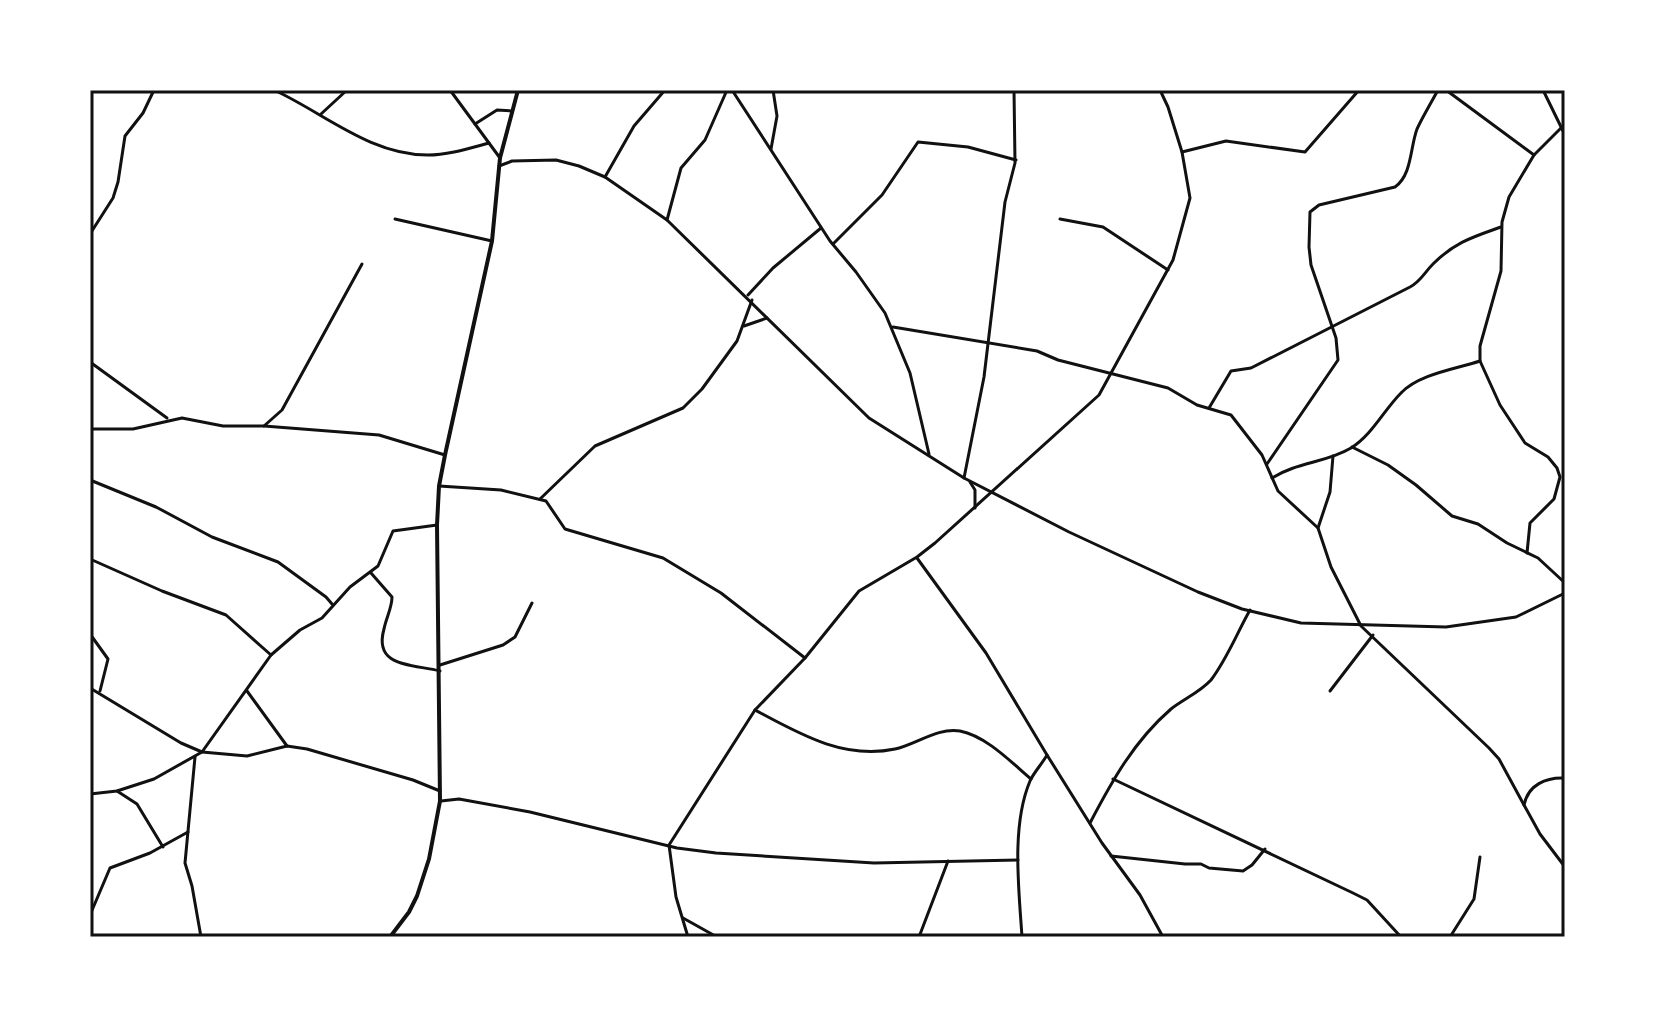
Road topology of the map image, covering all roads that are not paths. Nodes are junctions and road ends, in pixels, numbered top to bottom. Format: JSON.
{"nodes":[{"id":1,"x":154,"y":90,"type":"edge"},
{"id":2,"x":274,"y":90,"type":"edge"},
{"id":3,"x":347,"y":90,"type":"edge"},
{"id":4,"x":450,"y":90,"type":"edge"},
{"id":5,"x":518,"y":90,"type":"edge"},
{"id":6,"x":665,"y":90,"type":"edge"},
{"id":7,"x":730,"y":90,"type":"edge"},
{"id":8,"x":773,"y":90,"type":"edge"},
{"id":9,"x":1014,"y":90,"type":"edge"},
{"id":10,"x":1160,"y":90,"type":"edge"},
{"id":11,"x":1359,"y":90,"type":"edge"},
{"id":12,"x":1438,"y":90,"type":"edge"},
{"id":13,"x":1446,"y":90,"type":"edge"},
{"id":14,"x":1543,"y":90,"type":"edge"},
{"id":15,"x":512,"y":111,"type":"junction"},
{"id":16,"x":321,"y":114,"type":"junction"},
{"id":17,"x":475,"y":124,"type":"junction"},
{"id":18,"x":1561,"y":128,"type":"junction"},
{"id":19,"x":1565,"y":135,"type":"edge"},
{"id":20,"x":489,"y":143,"type":"junction"},
{"id":21,"x":771,"y":149,"type":"junction"},
{"id":22,"x":1182,"y":152,"type":"junction"},
{"id":23,"x":1534,"y":155,"type":"junction"},
{"id":24,"x":500,"y":158,"type":"junction"},
{"id":25,"x":1016,"y":160,"type":"junction"},
{"id":26,"x":499,"y":166,"type":"junction"},
{"id":27,"x":605,"y":177,"type":"junction"},
{"id":28,"x":395,"y":219,"type":"dead end"},
{"id":29,"x":1060,"y":219,"type":"dead end"},
{"id":30,"x":667,"y":220,"type":"junction"},
{"id":31,"x":1501,"y":227,"type":"junction"},
{"id":32,"x":821,"y":228,"type":"junction"},
{"id":33,"x":90,"y":234,"type":"edge"},
{"id":34,"x":492,"y":241,"type":"junction"},
{"id":35,"x":833,"y":244,"type":"junction"},
{"id":36,"x":362,"y":264,"type":"dead end"},
{"id":37,"x":1168,"y":270,"type":"junction"},
{"id":38,"x":747,"y":296,"type":"junction"},
{"id":39,"x":752,"y":300,"type":"junction"},
{"id":40,"x":768,"y":317,"type":"junction"},
{"id":41,"x":744,"y":326,"type":"junction"},
{"id":42,"x":893,"y":327,"type":"junction"},
{"id":43,"x":1333,"y":327,"type":"junction"},
{"id":44,"x":989,"y":344,"type":"junction"},
{"id":45,"x":1480,"y":361,"type":"junction"},
{"id":46,"x":90,"y":362,"type":"edge"},
{"id":47,"x":1112,"y":374,"type":"junction"},
{"id":48,"x":1209,"y":408,"type":"junction"},
{"id":49,"x":168,"y":419,"type":"junction"},
{"id":50,"x":264,"y":426,"type":"junction"},
{"id":51,"x":90,"y":429,"type":"edge"},
{"id":52,"x":1352,"y":447,"type":"junction"},
{"id":53,"x":929,"y":454,"type":"junction"},
{"id":54,"x":445,"y":455,"type":"junction"},
{"id":55,"x":1333,"y":456,"type":"junction"},
{"id":56,"x":1267,"y":464,"type":"junction"},
{"id":57,"x":964,"y":478,"type":"junction"},
{"id":58,"x":1272,"y":478,"type":"junction"},
{"id":59,"x":90,"y":480,"type":"edge"},
{"id":60,"x":970,"y":482,"type":"junction"},
{"id":61,"x":439,"y":486,"type":"junction"},
{"id":62,"x":991,"y":492,"type":"junction"},
{"id":63,"x":540,"y":499,"type":"junction"},
{"id":64,"x":975,"y":508,"type":"junction"},
{"id":65,"x":437,"y":525,"type":"junction"},
{"id":66,"x":1318,"y":528,"type":"junction"},
{"id":67,"x":1527,"y":553,"type":"junction"},
{"id":68,"x":917,"y":557,"type":"junction"},
{"id":69,"x":90,"y":559,"type":"edge"},
{"id":70,"x":371,"y":573,"type":"junction"},
{"id":71,"x":1565,"y":583,"type":"edge"},
{"id":72,"x":1565,"y":593,"type":"edge"},
{"id":73,"x":532,"y":603,"type":"dead end"},
{"id":74,"x":332,"y":604,"type":"junction"},
{"id":75,"x":1250,"y":610,"type":"junction"},
{"id":76,"x":1361,"y":626,"type":"junction"},
{"id":77,"x":90,"y":634,"type":"edge"},
{"id":78,"x":1373,"y":635,"type":"junction"},
{"id":79,"x":271,"y":655,"type":"junction"},
{"id":80,"x":805,"y":658,"type":"junction"},
{"id":81,"x":440,"y":668,"type":"junction"},
{"id":82,"x":90,"y":688,"type":"edge"},
{"id":83,"x":246,"y":690,"type":"junction"},
{"id":84,"x":1330,"y":691,"type":"dead end"},
{"id":85,"x":99,"y":693,"type":"junction"},
{"id":86,"x":755,"y":710,"type":"junction"},
{"id":87,"x":287,"y":746,"type":"junction"},
{"id":88,"x":202,"y":752,"type":"junction"},
{"id":89,"x":1047,"y":755,"type":"junction"},
{"id":90,"x":195,"y":757,"type":"junction"},
{"id":91,"x":1565,"y":778,"type":"edge"},
{"id":92,"x":1031,"y":779,"type":"junction"},
{"id":93,"x":1113,"y":779,"type":"junction"},
{"id":94,"x":117,"y":791,"type":"junction"},
{"id":95,"x":440,"y":791,"type":"junction"},
{"id":96,"x":90,"y":794,"type":"edge"},
{"id":97,"x":440,"y":801,"type":"junction"},
{"id":98,"x":1524,"y":805,"type":"junction"},
{"id":99,"x":1090,"y":823,"type":"junction"},
{"id":100,"x":188,"y":832,"type":"junction"},
{"id":101,"x":669,"y":845,"type":"junction"},
{"id":102,"x":163,"y":847,"type":"junction"},
{"id":103,"x":1265,"y":849,"type":"junction"},
{"id":104,"x":1111,"y":856,"type":"junction"},
{"id":105,"x":1480,"y":857,"type":"dead end"},
{"id":106,"x":1018,"y":860,"type":"junction"},
{"id":107,"x":948,"y":861,"type":"junction"},
{"id":108,"x":1565,"y":867,"type":"edge"},
{"id":109,"x":90,"y":915,"type":"edge"},
{"id":110,"x":683,"y":918,"type":"junction"},
{"id":111,"x":201,"y":937,"type":"edge"},
{"id":112,"x":390,"y":937,"type":"edge"},
{"id":113,"x":688,"y":937,"type":"edge"},
{"id":114,"x":717,"y":937,"type":"edge"},
{"id":115,"x":919,"y":937,"type":"edge"},
{"id":116,"x":1022,"y":937,"type":"edge"},
{"id":117,"x":1163,"y":937,"type":"edge"},
{"id":118,"x":1401,"y":937,"type":"edge"},
{"id":119,"x":1450,"y":937,"type":"edge"}],
"edges":[{"from":1,"to":33,"type":"street"},
{"from":2,"to":16,"type":"street"},
{"from":3,"to":16,"type":"street"},
{"from":4,"to":17,"type":"street"},
{"from":5,"to":15,"type":"street"},
{"from":6,"to":27,"type":"street"},
{"from":7,"to":21,"type":"street"},
{"from":7,"to":30,"type":"street"},
{"from":8,"to":21,"type":"street"},
{"from":9,"to":25,"type":"street"},
{"from":10,"to":22,"type":"street"},
{"from":11,"to":22,"type":"street"},
{"from":12,"to":43,"type":"street"},
{"from":13,"to":23,"type":"street"},
{"from":14,"to":18,"type":"street"},
{"from":15,"to":17,"type":"street"},
{"from":15,"to":24,"type":"street"},
{"from":16,"to":20,"type":"street"},
{"from":17,"to":20,"type":"street"},
{"from":18,"to":19,"type":"street"},
{"from":18,"to":23,"type":"street"},
{"from":20,"to":24,"type":"street"},
{"from":21,"to":32,"type":"street"},
{"from":22,"to":37,"type":"street"},
{"from":23,"to":31,"type":"street"},
{"from":24,"to":26,"type":"street"},
{"from":25,"to":35,"type":"street"},
{"from":25,"to":44,"type":"street"},
{"from":26,"to":27,"type":"street"},
{"from":26,"to":34,"type":"street"},
{"from":27,"to":30,"type":"street"},
{"from":28,"to":34,"type":"street"},
{"from":29,"to":37,"type":"street"},
{"from":30,"to":38,"type":"street"},
{"from":31,"to":43,"type":"street"},
{"from":31,"to":45,"type":"street"},
{"from":32,"to":35,"type":"street"},
{"from":32,"to":38,"type":"street"},
{"from":34,"to":54,"type":"street"},
{"from":35,"to":42,"type":"street"},
{"from":36,"to":50,"type":"street"},
{"from":37,"to":47,"type":"street"},
{"from":38,"to":39,"type":"street"},
{"from":39,"to":40,"type":"street"},
{"from":39,"to":41,"type":"street"},
{"from":40,"to":41,"type":"street"},
{"from":40,"to":53,"type":"street"},
{"from":41,"to":63,"type":"street"},
{"from":42,"to":44,"type":"street"},
{"from":42,"to":53,"type":"street"},
{"from":43,"to":48,"type":"street"},
{"from":43,"to":56,"type":"street"},
{"from":44,"to":47,"type":"street"},
{"from":44,"to":57,"type":"street"},
{"from":45,"to":52,"type":"street"},
{"from":45,"to":67,"type":"street"},
{"from":46,"to":49,"type":"street"},
{"from":47,"to":48,"type":"street"},
{"from":47,"to":62,"type":"street"},
{"from":48,"to":56,"type":"street"},
{"from":49,"to":50,"type":"street"},
{"from":49,"to":51,"type":"street"},
{"from":50,"to":54,"type":"street"},
{"from":52,"to":55,"type":"street"},
{"from":52,"to":67,"type":"street"},
{"from":53,"to":57,"type":"street"},
{"from":54,"to":61,"type":"street"},
{"from":55,"to":58,"type":"street"},
{"from":55,"to":66,"type":"street"},
{"from":56,"to":58,"type":"street"},
{"from":57,"to":60,"type":"street"},
{"from":58,"to":66,"type":"street"},
{"from":59,"to":74,"type":"street"},
{"from":60,"to":62,"type":"street"},
{"from":60,"to":64,"type":"street"},
{"from":61,"to":63,"type":"street"},
{"from":61,"to":65,"type":"street"},
{"from":62,"to":64,"type":"street"},
{"from":62,"to":75,"type":"street"},
{"from":63,"to":80,"type":"street"},
{"from":64,"to":68,"type":"street"},
{"from":65,"to":70,"type":"street"},
{"from":65,"to":81,"type":"street"},
{"from":66,"to":76,"type":"street"},
{"from":67,"to":71,"type":"street"},
{"from":68,"to":80,"type":"street"},
{"from":68,"to":89,"type":"street"},
{"from":69,"to":79,"type":"street"},
{"from":70,"to":74,"type":"street"},
{"from":70,"to":81,"type":"street"},
{"from":72,"to":76,"type":"street"},
{"from":73,"to":81,"type":"street"},
{"from":74,"to":79,"type":"street"},
{"from":75,"to":76,"type":"street"},
{"from":75,"to":93,"type":"street"},
{"from":76,"to":78,"type":"street"},
{"from":77,"to":85,"type":"street"},
{"from":78,"to":84,"type":"street"},
{"from":78,"to":98,"type":"street"},
{"from":79,"to":83,"type":"street"},
{"from":80,"to":86,"type":"street"},
{"from":81,"to":95,"type":"street"},
{"from":82,"to":85,"type":"street"},
{"from":83,"to":87,"type":"street"},
{"from":83,"to":88,"type":"street"},
{"from":85,"to":88,"type":"street"},
{"from":86,"to":92,"type":"street"},
{"from":86,"to":101,"type":"street"},
{"from":87,"to":88,"type":"street"},
{"from":87,"to":95,"type":"street"},
{"from":88,"to":90,"type":"street"},
{"from":89,"to":92,"type":"street"},
{"from":89,"to":99,"type":"street"},
{"from":90,"to":94,"type":"street"},
{"from":90,"to":100,"type":"street"},
{"from":91,"to":98,"type":"street"},
{"from":92,"to":106,"type":"street"},
{"from":93,"to":99,"type":"street"},
{"from":93,"to":103,"type":"street"},
{"from":94,"to":96,"type":"street"},
{"from":94,"to":102,"type":"street"},
{"from":95,"to":97,"type":"street"},
{"from":97,"to":101,"type":"street"},
{"from":97,"to":112,"type":"street"},
{"from":98,"to":108,"type":"street"},
{"from":99,"to":104,"type":"street"},
{"from":100,"to":102,"type":"street"},
{"from":100,"to":111,"type":"street"},
{"from":101,"to":107,"type":"street"},
{"from":101,"to":110,"type":"street"},
{"from":102,"to":109,"type":"street"},
{"from":103,"to":104,"type":"street"},
{"from":103,"to":118,"type":"street"},
{"from":104,"to":117,"type":"street"},
{"from":105,"to":119,"type":"street"},
{"from":106,"to":107,"type":"street"},
{"from":106,"to":116,"type":"street"},
{"from":107,"to":115,"type":"street"},
{"from":110,"to":113,"type":"street"},
{"from":110,"to":114,"type":"street"}]}
